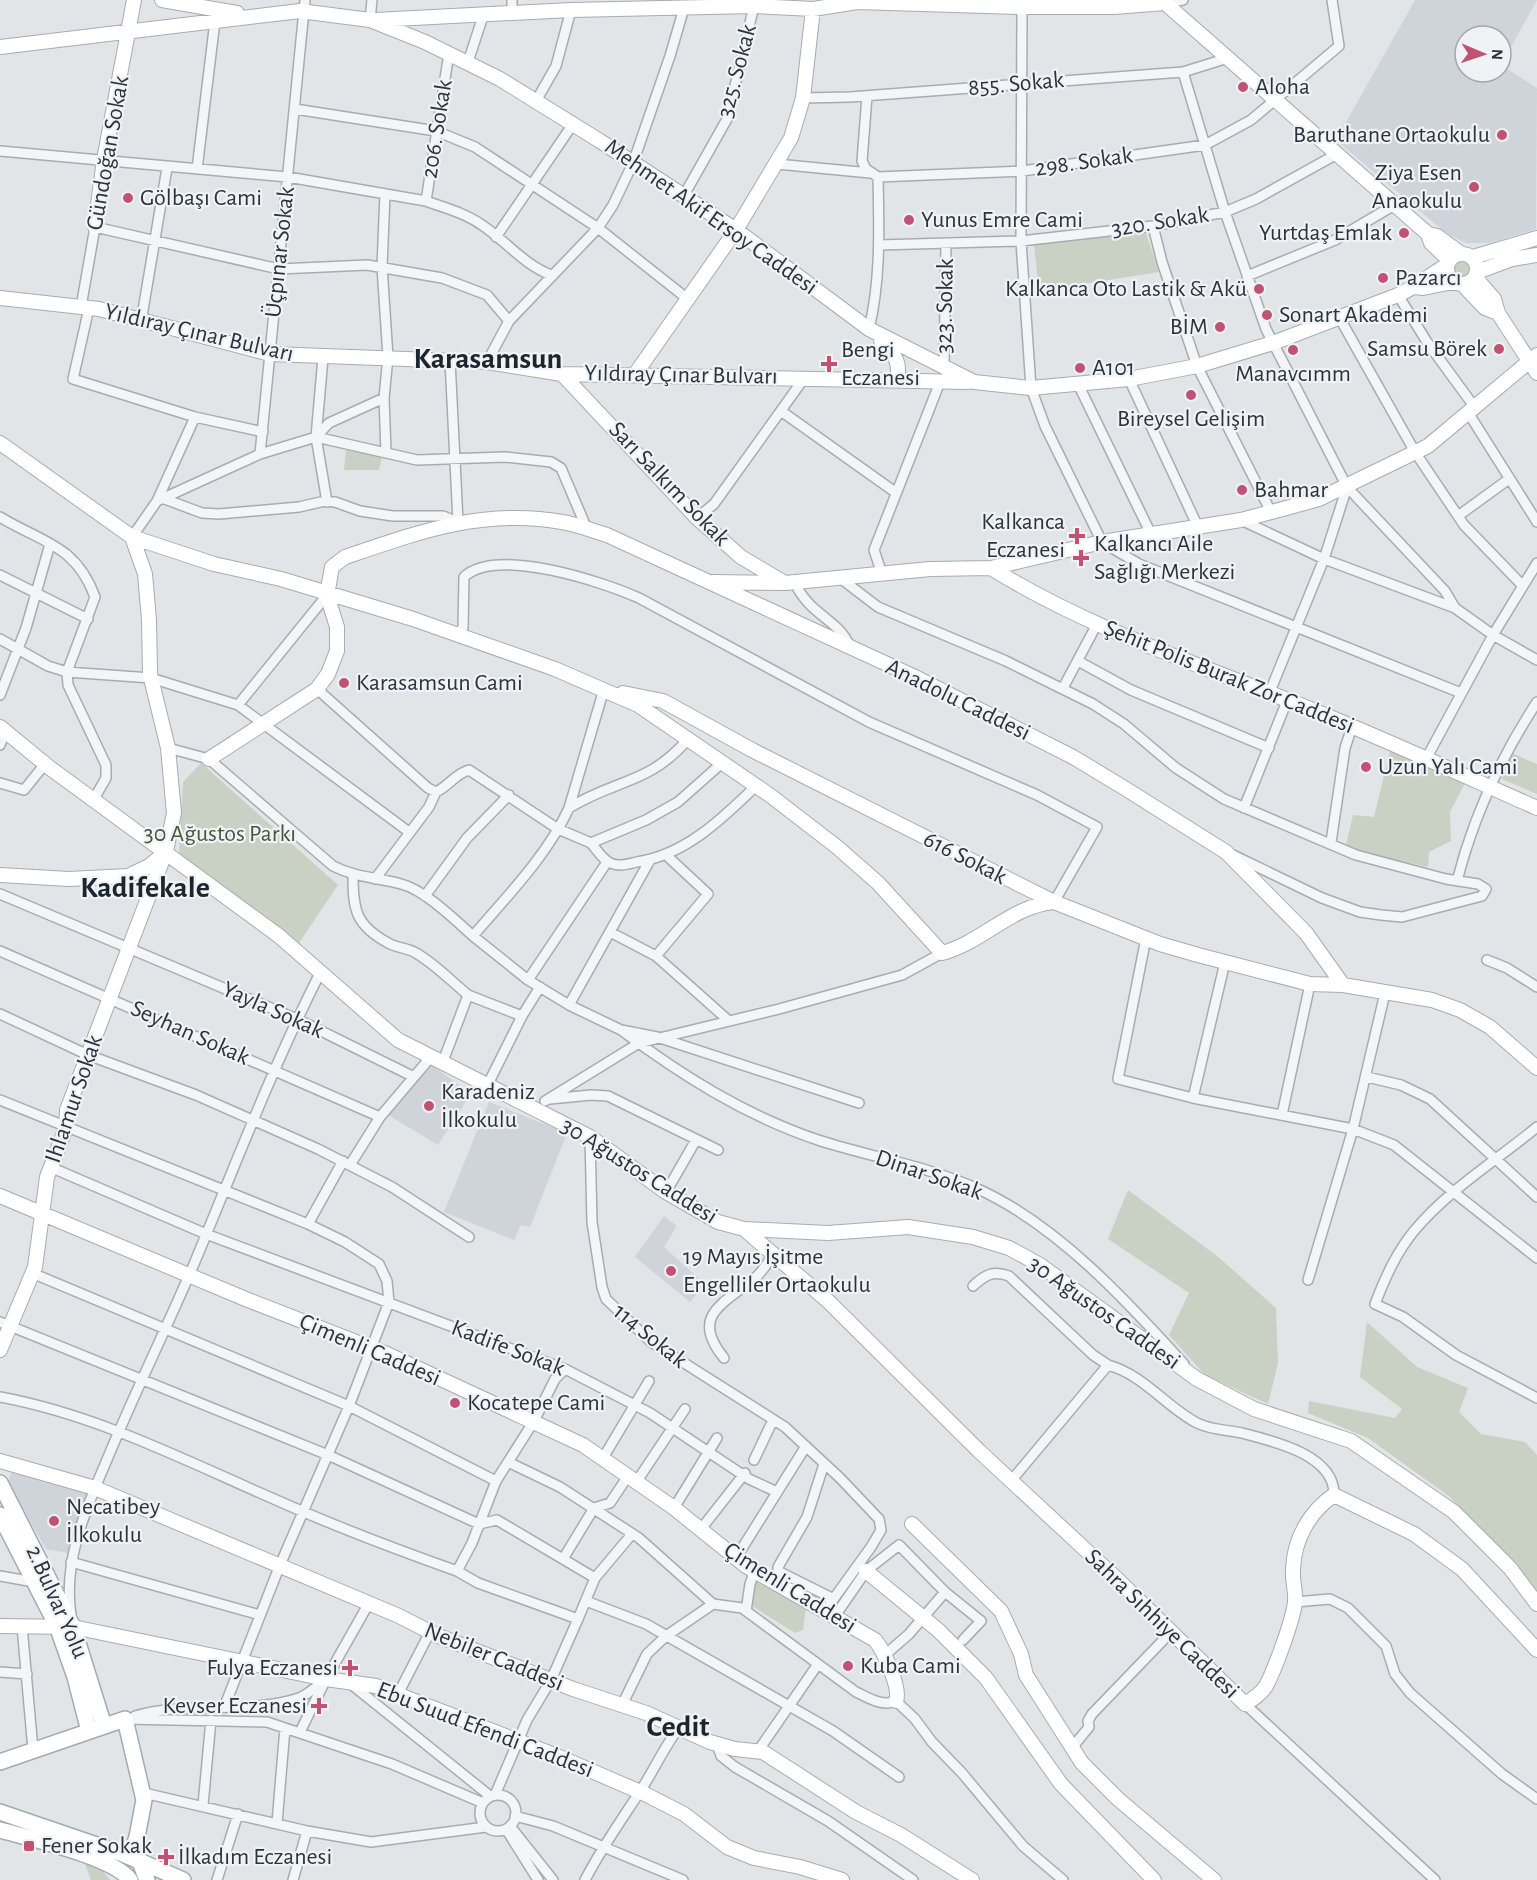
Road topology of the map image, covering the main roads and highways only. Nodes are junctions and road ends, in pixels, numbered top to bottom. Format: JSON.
{"nodes":[{"id":1,"x":0,"y":1483,"type":"edge"},
{"id":2,"x":0,"y":1515,"type":"edge"},
{"id":3,"x":6,"y":1539,"type":"edge"},
{"id":4,"x":104,"y":1726,"type":"junction"},
{"id":5,"x":89,"y":1731,"type":"junction"},
{"id":6,"x":0,"y":1762,"type":"edge"},
{"id":7,"x":0,"y":1812,"type":"edge"},
{"id":8,"x":0,"y":1830,"type":"edge"},
{"id":9,"x":140,"y":1870,"type":"edge"},
{"id":10,"x":130,"y":1880,"type":"edge"},
{"id":11,"x":183,"y":1880,"type":"edge"}],
"edges":[{"from":1,"to":4,"type":"main road","name":"2.Bulvar Yolu"},
{"from":2,"to":3,"type":"main road","name":"2.Bulvar Yolu"},
{"from":3,"to":5,"type":"main road","name":"2.Bulvar Yolu"},
{"from":4,"to":5,"type":"main road"},
{"from":4,"to":9,"type":"main road"},
{"from":5,"to":6,"type":"main road"},
{"from":7,"to":9,"type":"main road"},
{"from":8,"to":10,"type":"main road"},
{"from":9,"to":11,"type":"main road"}]}
